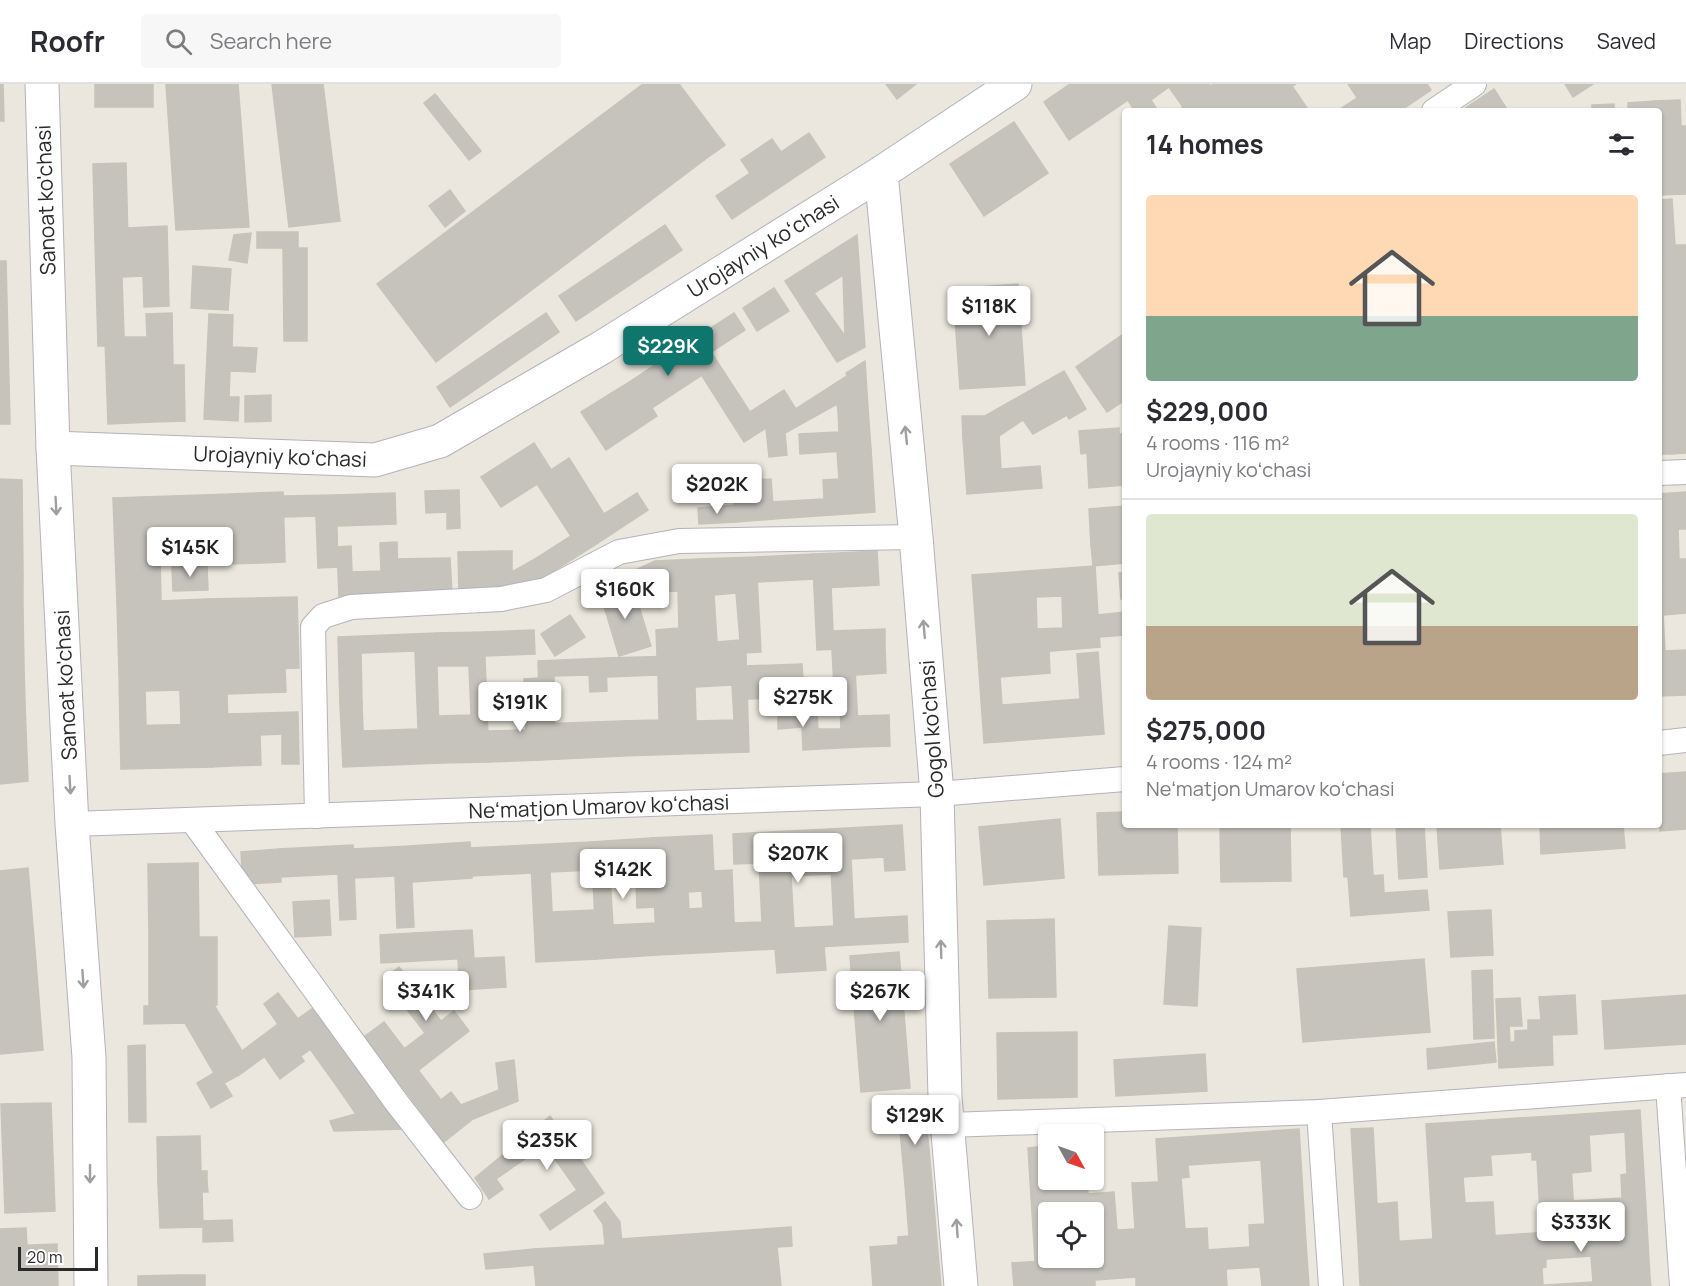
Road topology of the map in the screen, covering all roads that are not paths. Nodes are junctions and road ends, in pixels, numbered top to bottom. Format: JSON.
{"nodes":[{"id":1,"x":42,"y":84,"type":"edge"},
{"id":2,"x":1015,"y":84,"type":"edge"},
{"id":3,"x":1474,"y":84,"type":"edge"},
{"id":4,"x":1438,"y":108,"type":"edge"},
{"id":5,"x":881,"y":173,"type":"junction"},
{"id":6,"x":53,"y":448,"type":"junction"},
{"id":7,"x":1686,"y":472,"type":"edge"},
{"id":8,"x":1662,"y":473,"type":"edge"},
{"id":9,"x":916,"y":537,"type":"junction"},
{"id":10,"x":1686,"y":740,"type":"edge"},
{"id":11,"x":1662,"y":743,"type":"edge"},
{"id":12,"x":1122,"y":779,"type":"edge"},
{"id":13,"x":937,"y":794,"type":"junction"},
{"id":14,"x":317,"y":816,"type":"junction"},
{"id":15,"x":192,"y":820,"type":"junction"},
{"id":16,"x":72,"y":824,"type":"junction"},
{"id":17,"x":1677,"y":1085,"type":"edge"},
{"id":18,"x":1319,"y":1112,"type":"junction"},
{"id":19,"x":949,"y":1125,"type":"junction"},
{"id":20,"x":470,"y":1197,"type":"dead end"},
{"id":21,"x":91,"y":1286,"type":"edge"},
{"id":22,"x":962,"y":1286,"type":"edge"},
{"id":23,"x":1331,"y":1286,"type":"edge"},
{"id":24,"x":1682,"y":1286,"type":"edge"}],
"edges":[{"from":1,"to":6,"type":"main road","name":"Sanoat ko'chasi"},
{"from":2,"to":5,"type":"main road","name":"Urоjayniy koʻchasi"},
{"from":3,"to":4,"type":"street"},
{"from":5,"to":6,"type":"main road","name":"Urоjayniy koʻchasi"},
{"from":9,"to":5,"type":"main road","name":"Gogol ko'chasi","one_way":true},
{"from":6,"to":16,"type":"main road","name":"Sanoat ko'chasi","one_way":true},
{"from":7,"to":8,"type":"street"},
{"from":13,"to":9,"type":"main road","name":"Gogol ko'chasi","one_way":true},
{"from":9,"to":14,"type":"street"},
{"from":10,"to":11,"type":"street"},
{"from":12,"to":13,"type":"street","name":"Neʻmatjon Umarov koʻchasi"},
{"from":13,"to":14,"type":"street","name":"Neʻmatjon Umarov koʻchasi"},
{"from":19,"to":13,"type":"main road","name":"Gogol ko'chasi","one_way":true},
{"from":14,"to":15,"type":"street","name":"Neʻmatjon Umarov koʻchasi"},
{"from":15,"to":16,"type":"street","name":"Neʻmatjon Umarov koʻchasi"},
{"from":15,"to":20,"type":"street"},
{"from":16,"to":21,"type":"main road","name":"Sanoat ko'chasi","one_way":true},
{"from":17,"to":18,"type":"street"},
{"from":17,"to":24,"type":"street"},
{"from":18,"to":19,"type":"street"},
{"from":18,"to":23,"type":"street"},
{"from":22,"to":19,"type":"main road","name":"Gogol ko'chasi","one_way":true}]}
